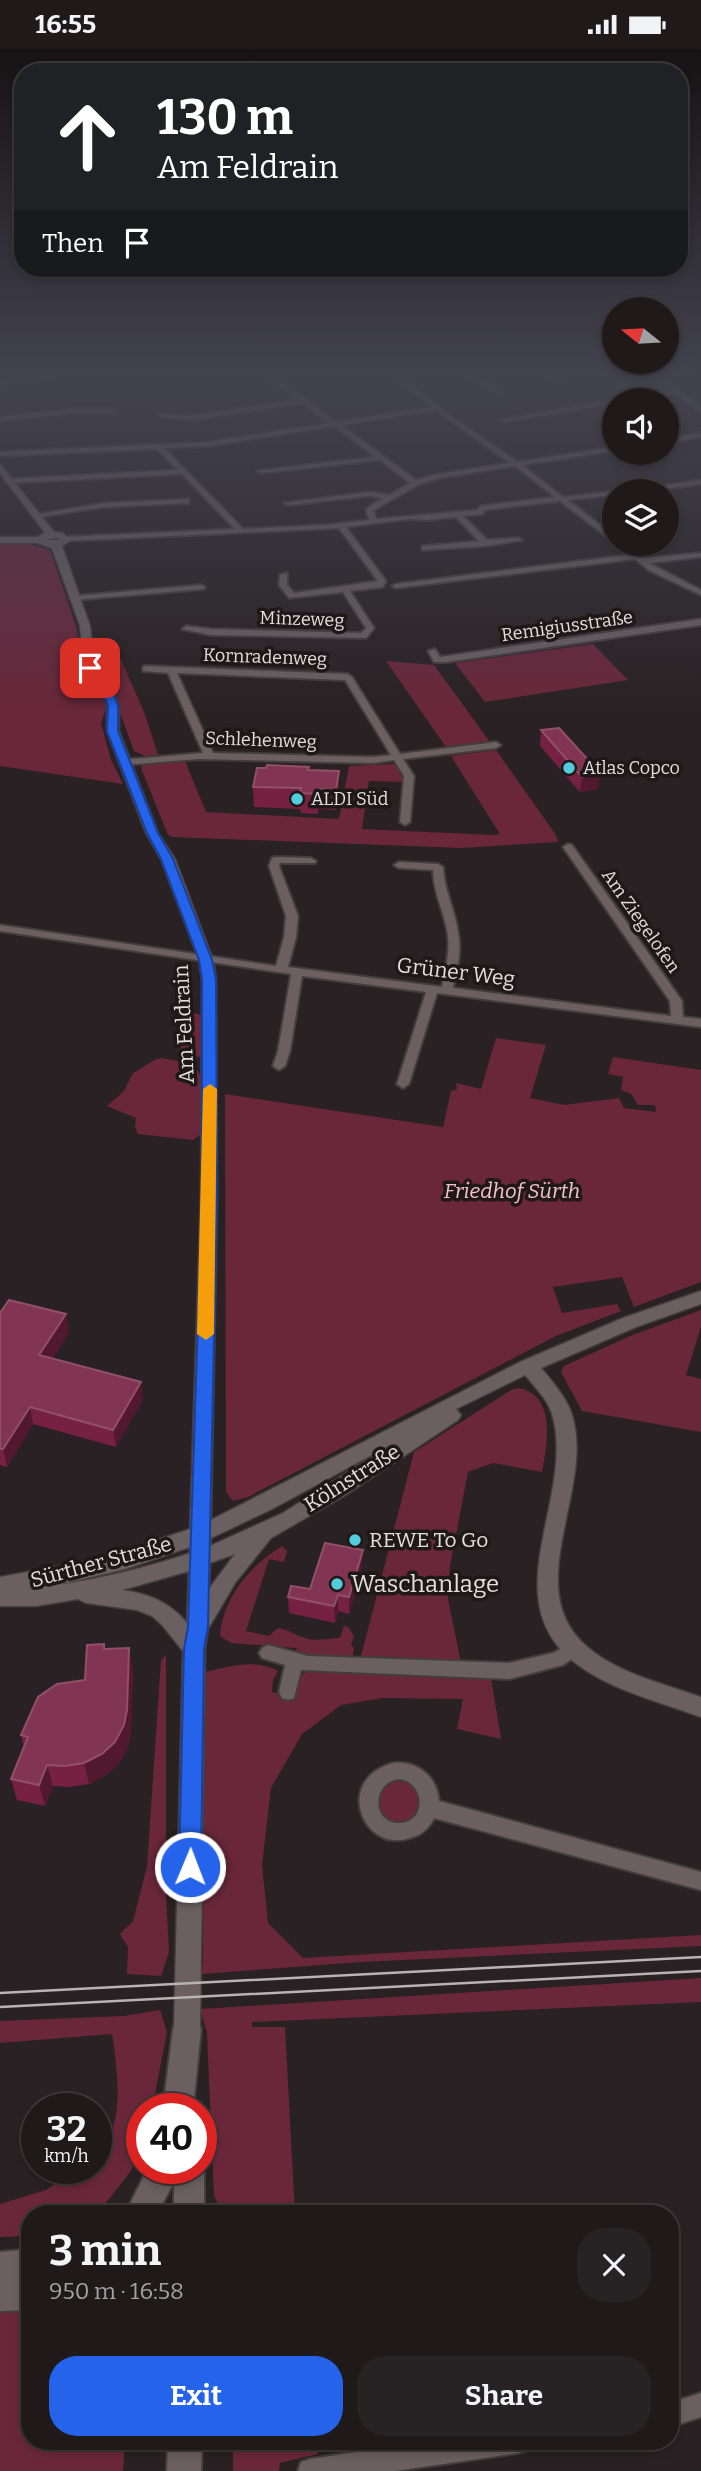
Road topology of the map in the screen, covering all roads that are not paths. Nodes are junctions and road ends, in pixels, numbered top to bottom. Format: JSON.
{"nodes":[{"id":1,"x":17,"y":489,"type":"edge"},
{"id":2,"x":200,"y":489,"type":"edge"},
{"id":3,"x":404,"y":489,"type":"edge"},
{"id":4,"x":548,"y":489,"type":"edge"},
{"id":5,"x":602,"y":494,"type":"edge"},
{"id":6,"x":389,"y":497,"type":"junction"},
{"id":7,"x":561,"y":499,"type":"junction"},
{"id":8,"x":186,"y":501,"type":"dead end"},
{"id":9,"x":288,"y":503,"type":"dead end"},
{"id":10,"x":38,"y":515,"type":"junction"},
{"id":11,"x":458,"y":515,"type":"junction"},
{"id":12,"x":373,"y":521,"type":"junction"},
{"id":13,"x":342,"y":526,"type":"junction"},
{"id":14,"x":287,"y":529,"type":"junction"},
{"id":15,"x":241,"y":531,"type":"junction"},
{"id":16,"x":602,"y":531,"type":"edge"},
{"id":17,"x":58,"y":539,"type":"junction"},
{"id":18,"x":0,"y":540,"type":"edge"},
{"id":19,"x":352,"y":540,"type":"junction"},
{"id":20,"x":518,"y":540,"type":"dead end"},
{"id":21,"x":486,"y":544,"type":"junction"},
{"id":22,"x":425,"y":548,"type":"dead end"},
{"id":23,"x":701,"y":555,"type":"edge"},
{"id":24,"x":635,"y":556,"type":"edge"},
{"id":25,"x":639,"y":559,"type":"junction"},
{"id":26,"x":284,"y":575,"type":"dead end"},
{"id":27,"x":396,"y":586,"type":"dead end"},
{"id":28,"x":201,"y":587,"type":"dead end"},
{"id":29,"x":346,"y":591,"type":"junction"},
{"id":30,"x":701,"y":593,"type":"edge"},
{"id":31,"x":74,"y":598,"type":"junction"},
{"id":32,"x":701,"y":622,"type":"edge"},
{"id":33,"x":186,"y":629,"type":"dead end"},
{"id":34,"x":432,"y":651,"type":"dead end"},
{"id":35,"x":146,"y":669,"type":"dead end"},
{"id":36,"x":170,"y":670,"type":"junction"},
{"id":37,"x":496,"y":745,"type":"dead end"},
{"id":38,"x":209,"y":756,"type":"junction"},
{"id":39,"x":397,"y":758,"type":"junction"},
{"id":40,"x":124,"y":762,"type":"junction"},
{"id":41,"x":405,"y":822,"type":"dead end"},
{"id":42,"x":568,"y":847,"type":"dead end"},
{"id":43,"x":311,"y":861,"type":"dead end"},
{"id":44,"x":399,"y":865,"type":"dead end"},
{"id":45,"x":0,"y":928,"type":"edge"},
{"id":46,"x":206,"y":960,"type":"junction"},
{"id":47,"x":281,"y":969,"type":"junction"},
{"id":48,"x":297,"y":972,"type":"junction"},
{"id":49,"x":433,"y":988,"type":"junction"},
{"id":50,"x":447,"y":990,"type":"junction"},
{"id":51,"x":677,"y":1018,"type":"junction"},
{"id":52,"x":701,"y":1023,"type":"edge"},
{"id":53,"x":279,"y":1066,"type":"dead end"},
{"id":54,"x":403,"y":1083,"type":"dead end"},
{"id":55,"x":701,"y":1297,"type":"edge"},
{"id":56,"x":528,"y":1366,"type":"junction"},
{"id":57,"x":497,"y":1382,"type":"junction"},
{"id":58,"x":266,"y":1531,"type":"junction"},
{"id":59,"x":200,"y":1533,"type":"junction"},
{"id":60,"x":199,"y":1559,"type":"junction"},
{"id":61,"x":0,"y":1586,"type":"edge"},
{"id":62,"x":68,"y":1592,"type":"junction"},
{"id":63,"x":0,"y":1597,"type":"edge"},
{"id":64,"x":196,"y":1638,"type":"junction"},
{"id":65,"x":573,"y":1649,"type":"junction"},
{"id":66,"x":268,"y":1653,"type":"dead end"},
{"id":67,"x":294,"y":1662,"type":"junction"},
{"id":68,"x":288,"y":1692,"type":"dead end"},
{"id":69,"x":701,"y":1707,"type":"edge"},
{"id":70,"x":431,"y":1808,"type":"dead end"},
{"id":71,"x":701,"y":1881,"type":"edge"},
{"id":72,"x":187,"y":2029,"type":"junction"},
{"id":73,"x":180,"y":2093,"type":"edge"},
{"id":74,"x":188,"y":2093,"type":"edge"},
{"id":75,"x":156,"y":2184,"type":"edge"},
{"id":76,"x":189,"y":2184,"type":"edge"},
{"id":77,"x":145,"y":2205,"type":"edge"},
{"id":78,"x":189,"y":2205,"type":"edge"},
{"id":79,"x":21,"y":2266,"type":"edge"},
{"id":80,"x":0,"y":2268,"type":"edge"},
{"id":81,"x":21,"y":2294,"type":"edge"},
{"id":82,"x":0,"y":2295,"type":"edge"},
{"id":83,"x":701,"y":2405,"type":"edge"},
{"id":84,"x":679,"y":2412,"type":"edge"},
{"id":85,"x":185,"y":2450,"type":"edge"},
{"id":86,"x":457,"y":2450,"type":"edge"},
{"id":87,"x":323,"y":2470,"type":"edge"},
{"id":88,"x":184,"y":2471,"type":"edge"}],
"edges":[{"from":1,"to":10,"type":"street","name":"Am Feldrain"},
{"from":2,"to":15,"type":"street"},
{"from":3,"to":6,"type":"street"},
{"from":4,"to":7,"type":"street"},
{"from":5,"to":7,"type":"street"},
{"from":6,"to":9,"type":"street"},
{"from":6,"to":12,"type":"street"},
{"from":7,"to":11,"type":"street"},
{"from":7,"to":16,"type":"street"},
{"from":8,"to":10,"type":"street"},
{"from":10,"to":17,"type":"street","name":"Am Feldrain"},
{"from":11,"to":12,"type":"street"},
{"from":11,"to":21,"type":"street"},
{"from":12,"to":13,"type":"street"},
{"from":13,"to":14,"type":"street"},
{"from":13,"to":19,"type":"street"},
{"from":14,"to":15,"type":"street"},
{"from":14,"to":19,"type":"street"},
{"from":15,"to":17,"type":"street"},
{"from":17,"to":18,"type":"street"},
{"from":17,"to":31,"type":"street","name":"Am Feldrain"},
{"from":19,"to":29,"type":"street"},
{"from":20,"to":21,"type":"street"},
{"from":21,"to":22,"type":"street"},
{"from":23,"to":25,"type":"street"},
{"from":24,"to":25,"type":"street"},
{"from":25,"to":27,"type":"street"},
{"from":25,"to":30,"type":"street"},
{"from":26,"to":29,"type":"street"},
{"from":28,"to":31,"type":"street"},
{"from":29,"to":33,"type":"street","name":"Minzeweg"},
{"from":31,"to":40,"type":"street","name":"Am Feldrain"},
{"from":32,"to":34,"type":"street","name":"Remigiusstraße"},
{"from":35,"to":36,"type":"street","name":"Kornradenweg"},
{"from":36,"to":38,"type":"street","name":"Kornradenweg"},
{"from":36,"to":39,"type":"street","name":"Kornradenweg"},
{"from":37,"to":39,"type":"street","name":"Schlehenweg"},
{"from":38,"to":39,"type":"street","name":"Schlehenweg"},
{"from":38,"to":40,"type":"street","name":"Schlehenweg"},
{"from":39,"to":41,"type":"street"},
{"from":40,"to":46,"type":"street","name":"Am Feldrain"},
{"from":42,"to":51,"type":"street","name":"Am Ziegelofen"},
{"from":43,"to":47,"type":"street"},
{"from":44,"to":50,"type":"street"},
{"from":45,"to":46,"type":"street","name":"Grüner Weg"},
{"from":46,"to":47,"type":"street","name":"Grüner Weg"},
{"from":46,"to":59,"type":"street","name":"Am Feldrain"},
{"from":47,"to":48,"type":"street","name":"Grüner Weg"},
{"from":48,"to":49,"type":"street","name":"Grüner Weg"},
{"from":48,"to":53,"type":"street"},
{"from":49,"to":50,"type":"street","name":"Grüner Weg"},
{"from":49,"to":54,"type":"street"},
{"from":50,"to":51,"type":"street","name":"Grüner Weg"},
{"from":51,"to":52,"type":"street","name":"Grüner Weg"},
{"from":55,"to":56,"type":"street","name":"Kölnstraße"},
{"from":56,"to":57,"type":"street","name":"Kölnstraße"},
{"from":56,"to":65,"type":"street"},
{"from":57,"to":58,"type":"street","name":"Kölnstraße"},
{"from":57,"to":59,"type":"street","name":"Kölnstraße"},
{"from":58,"to":60,"type":"street","name":"Kölnstraße"},
{"from":58,"to":64,"type":"street"},
{"from":59,"to":60,"type":"street","name":"Am Feldrain"},
{"from":59,"to":61,"type":"street","name":"Sürther Straße"},
{"from":60,"to":62,"type":"street","name":"Sürther Straße"},
{"from":60,"to":64,"type":"street","name":"Am Feldrain"},
{"from":62,"to":63,"type":"street","name":"Sürther Straße"},
{"from":62,"to":64,"type":"street"},
{"from":64,"to":72,"type":"street","name":"Am Feldrain"},
{"from":65,"to":67,"type":"street"},
{"from":65,"to":69,"type":"street"},
{"from":66,"to":67,"type":"street"},
{"from":67,"to":68,"type":"street"},
{"from":70,"to":71,"type":"street"},
{"from":72,"to":73,"type":"main road"},
{"from":72,"to":74,"type":"main road"},
{"from":75,"to":77,"type":"main road"},
{"from":76,"to":78,"type":"main road"},
{"from":79,"to":80,"type":"main road"},
{"from":81,"to":82,"type":"main road"},
{"from":83,"to":84,"type":"street"},
{"from":85,"to":88,"type":"main road"},
{"from":86,"to":87,"type":"street"}]}
